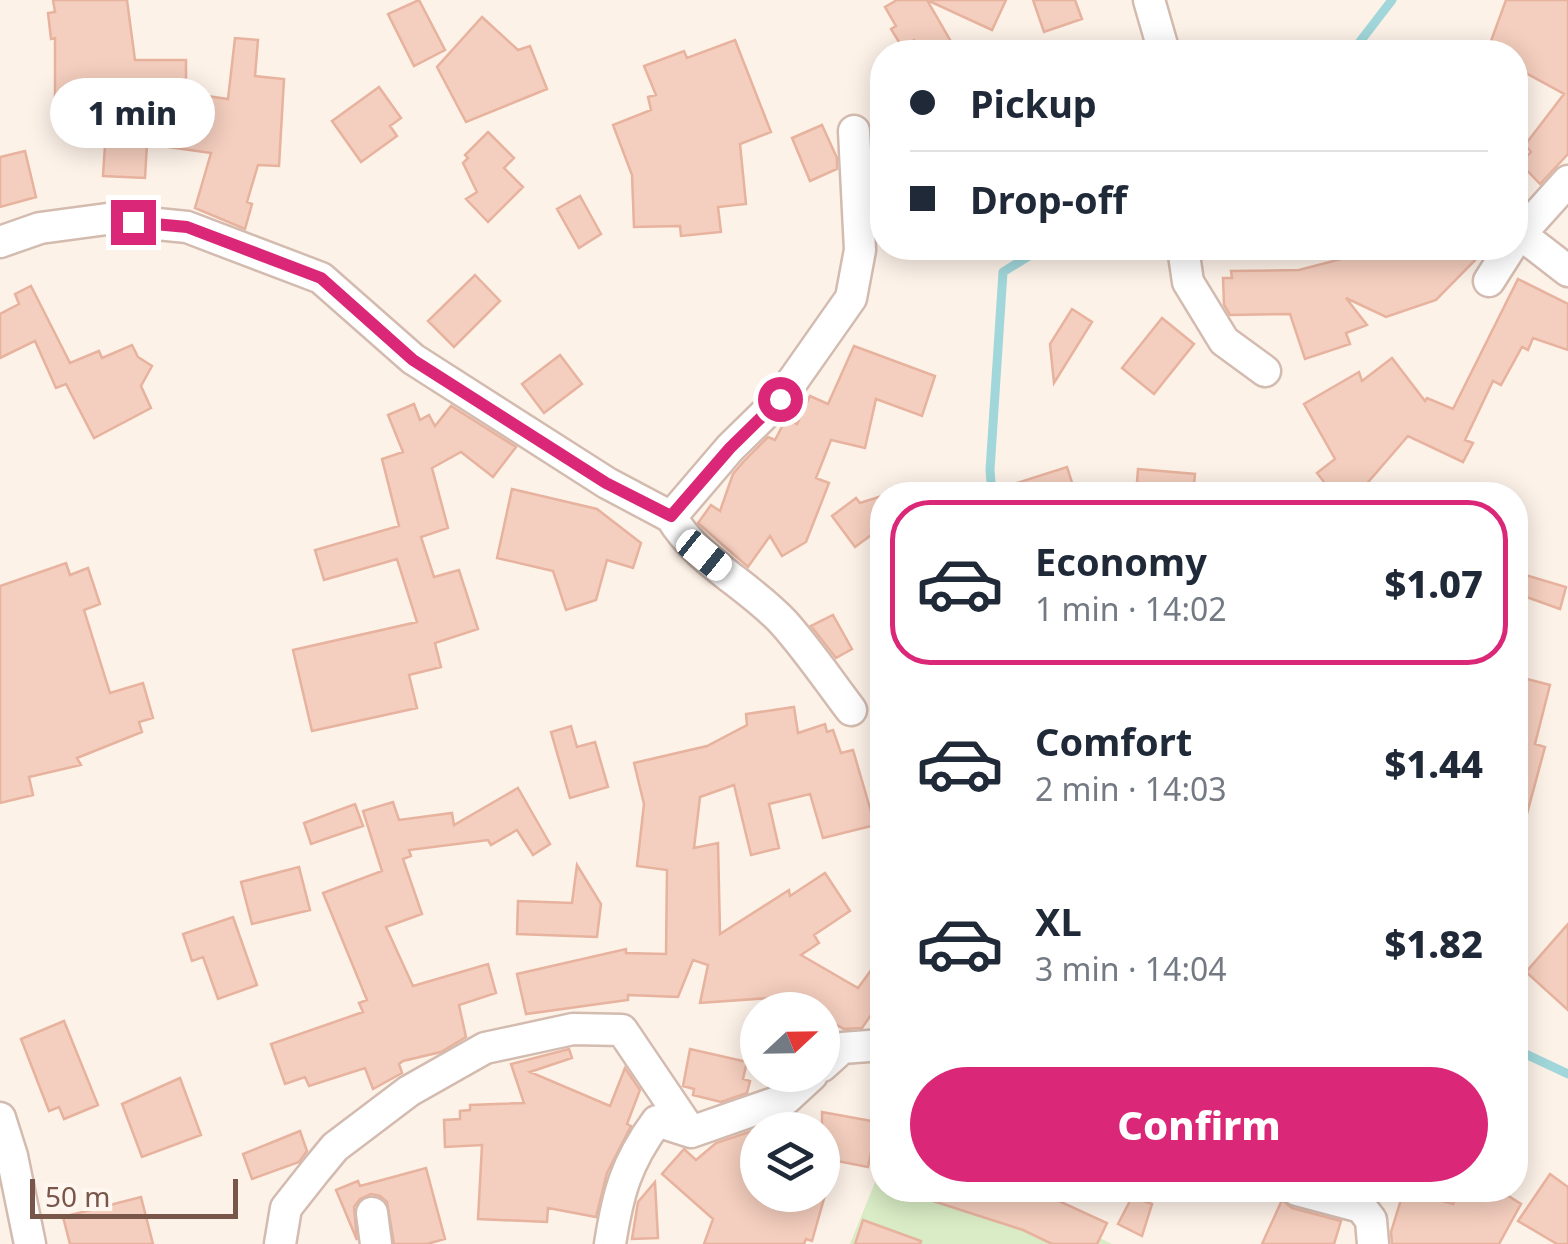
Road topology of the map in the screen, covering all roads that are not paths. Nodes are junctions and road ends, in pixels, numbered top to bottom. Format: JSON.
{"nodes":[{"id":1,"x":1150,"y":0,"type":"edge"},
{"id":2,"x":1161,"y":40,"type":"edge"},
{"id":3,"x":854,"y":131,"type":"dead end"},
{"id":4,"x":1568,"y":181,"type":"edge"},
{"id":5,"x":1528,"y":226,"type":"edge"},
{"id":6,"x":0,"y":242,"type":"edge"},
{"id":7,"x":1528,"y":248,"type":"edge"},
{"id":8,"x":1185,"y":260,"type":"edge"},
{"id":9,"x":1502,"y":260,"type":"edge"},
{"id":10,"x":1568,"y":271,"type":"edge"},
{"id":11,"x":1489,"y":281,"type":"dead end"},
{"id":12,"x":1265,"y":371,"type":"dead end"},
{"id":13,"x":671,"y":516,"type":"junction"},
{"id":14,"x":851,"y":710,"type":"dead end"},
{"id":15,"x":870,"y":1046,"type":"edge"},
{"id":16,"x":840,"y":1050,"type":"edge"},
{"id":17,"x":793,"y":1092,"type":"edge"},
{"id":18,"x":0,"y":1118,"type":"edge"},
{"id":19,"x":692,"y":1132,"type":"junction"},
{"id":20,"x":1342,"y":1202,"type":"edge"},
{"id":21,"x":372,"y":1213,"type":"dead end"},
{"id":22,"x":30,"y":1244,"type":"edge"},
{"id":23,"x":280,"y":1244,"type":"edge"},
{"id":24,"x":376,"y":1244,"type":"edge"},
{"id":25,"x":610,"y":1244,"type":"edge"},
{"id":26,"x":1373,"y":1244,"type":"edge"}],
"edges":[{"from":1,"to":2,"type":"street"},
{"from":3,"to":13,"type":"street"},
{"from":4,"to":5,"type":"street"},
{"from":6,"to":13,"type":"street"},
{"from":7,"to":10,"type":"street"},
{"from":8,"to":12,"type":"street"},
{"from":9,"to":11,"type":"street"},
{"from":13,"to":14,"type":"street"},
{"from":15,"to":16,"type":"street"},
{"from":17,"to":19,"type":"street"},
{"from":18,"to":22,"type":"street"},
{"from":19,"to":23,"type":"street"},
{"from":19,"to":25,"type":"street"},
{"from":20,"to":26,"type":"street"},
{"from":21,"to":24,"type":"street"}]}
